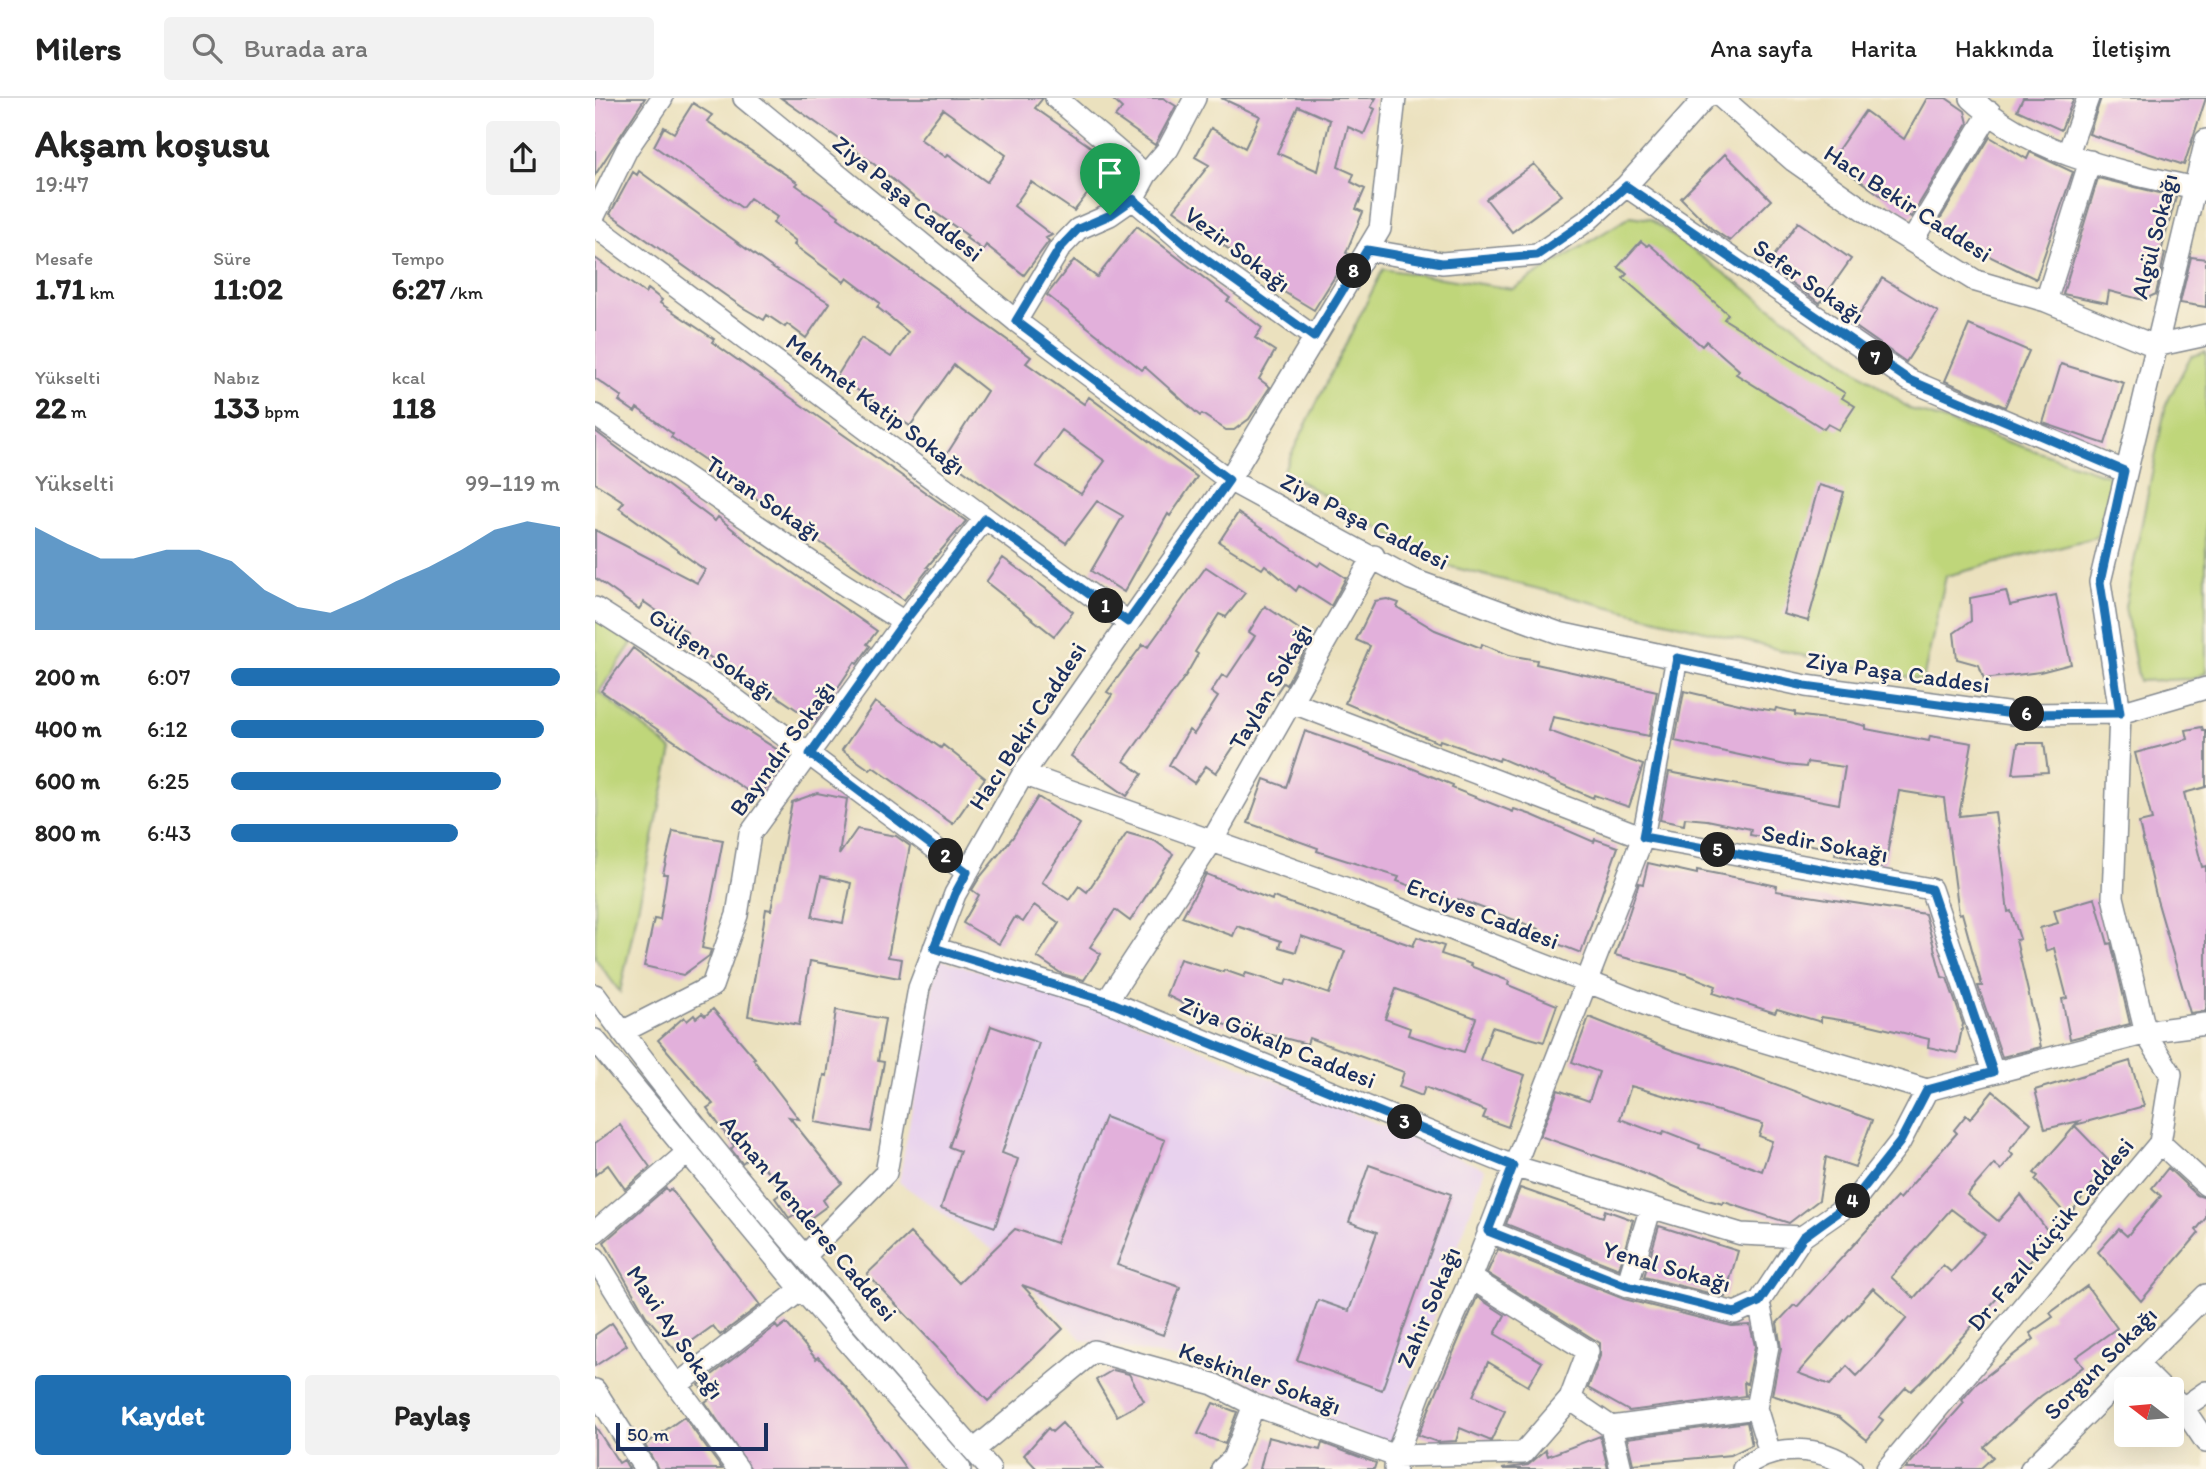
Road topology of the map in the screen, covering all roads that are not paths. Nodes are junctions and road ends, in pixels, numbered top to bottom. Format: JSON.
{"nodes":[{"id":1,"x":662,"y":98,"type":"edge"},
{"id":2,"x":744,"y":98,"type":"edge"},
{"id":3,"x":1056,"y":98,"type":"edge"},
{"id":4,"x":1195,"y":98,"type":"edge"},
{"id":5,"x":1395,"y":98,"type":"edge"},
{"id":6,"x":1705,"y":98,"type":"edge"},
{"id":7,"x":1722,"y":98,"type":"edge"},
{"id":8,"x":1972,"y":98,"type":"edge"},
{"id":9,"x":2088,"y":98,"type":"edge"},
{"id":10,"x":1990,"y":112,"type":"junction"},
{"id":11,"x":2206,"y":140,"type":"edge"},
{"id":12,"x":2068,"y":153,"type":"junction"},
{"id":13,"x":2090,"y":161,"type":"junction"},
{"id":14,"x":1146,"y":175,"type":"junction"},
{"id":15,"x":1626,"y":186,"type":"junction"},
{"id":16,"x":2199,"y":189,"type":"edge"},
{"id":17,"x":1133,"y":199,"type":"junction"},
{"id":18,"x":595,"y":214,"type":"edge"},
{"id":19,"x":595,"y":226,"type":"edge"},
{"id":20,"x":1912,"y":240,"type":"junction"},
{"id":21,"x":1367,"y":250,"type":"junction"},
{"id":22,"x":2046,"y":301,"type":"junction"},
{"id":23,"x":1016,"y":321,"type":"junction"},
{"id":24,"x":2206,"y":335,"type":"edge"},
{"id":25,"x":1314,"y":337,"type":"junction"},
{"id":26,"x":2155,"y":346,"type":"junction"},
{"id":27,"x":595,"y":415,"type":"edge"},
{"id":28,"x":2124,"y":471,"type":"junction"},
{"id":29,"x":1229,"y":480,"type":"junction"},
{"id":30,"x":985,"y":519,"type":"junction"},
{"id":31,"x":1374,"y":556,"type":"junction"},
{"id":32,"x":595,"y":608,"type":"edge"},
{"id":33,"x":904,"y":622,"type":"junction"},
{"id":34,"x":1128,"y":622,"type":"junction"},
{"id":35,"x":1677,"y":658,"type":"junction"},
{"id":36,"x":2206,"y":688,"type":"edge"},
{"id":37,"x":1291,"y":702,"type":"junction"},
{"id":38,"x":2120,"y":713,"type":"junction"},
{"id":39,"x":810,"y":754,"type":"junction"},
{"id":40,"x":1023,"y":774,"type":"junction"},
{"id":41,"x":1643,"y":837,"type":"junction"},
{"id":42,"x":1212,"y":841,"type":"junction"},
{"id":43,"x":967,"y":872,"type":"junction"},
{"id":44,"x":934,"y":948,"type":"junction"},
{"id":45,"x":1587,"y":981,"type":"junction"},
{"id":46,"x":595,"y":995,"type":"edge"},
{"id":47,"x":1107,"y":1001,"type":"junction"},
{"id":48,"x":2206,"y":1024,"type":"edge"},
{"id":49,"x":622,"y":1032,"type":"junction"},
{"id":50,"x":2146,"y":1034,"type":"junction"},
{"id":51,"x":595,"y":1040,"type":"edge"},
{"id":52,"x":1993,"y":1072,"type":"junction"},
{"id":53,"x":1927,"y":1090,"type":"junction"},
{"id":54,"x":2160,"y":1143,"type":"junction"},
{"id":55,"x":688,"y":1152,"type":"junction"},
{"id":56,"x":1513,"y":1166,"type":"junction"},
{"id":57,"x":2206,"y":1185,"type":"edge"},
{"id":58,"x":1651,"y":1207,"type":"junction"},
{"id":59,"x":1488,"y":1231,"type":"junction"},
{"id":60,"x":595,"y":1232,"type":"edge"},
{"id":61,"x":1803,"y":1237,"type":"junction"},
{"id":62,"x":804,"y":1256,"type":"junction"},
{"id":63,"x":595,"y":1258,"type":"edge"},
{"id":64,"x":1471,"y":1278,"type":"junction"},
{"id":65,"x":1627,"y":1286,"type":"junction"},
{"id":66,"x":802,"y":1289,"type":"junction"},
{"id":67,"x":2206,"y":1295,"type":"edge"},
{"id":68,"x":1759,"y":1302,"type":"junction"},
{"id":69,"x":2137,"y":1363,"type":"junction"},
{"id":70,"x":2150,"y":1377,"type":"edge"},
{"id":71,"x":677,"y":1385,"type":"junction"},
{"id":72,"x":595,"y":1390,"type":"edge"},
{"id":73,"x":2206,"y":1392,"type":"edge"},
{"id":74,"x":1570,"y":1399,"type":"junction"},
{"id":75,"x":2184,"y":1400,"type":"edge"},
{"id":76,"x":1254,"y":1405,"type":"junction"},
{"id":77,"x":1756,"y":1408,"type":"junction"},
{"id":78,"x":2184,"y":1412,"type":"edge"},
{"id":79,"x":1611,"y":1427,"type":"junction"},
{"id":80,"x":2206,"y":1442,"type":"edge"},
{"id":81,"x":974,"y":1450,"type":"junction"},
{"id":82,"x":1770,"y":1453,"type":"junction"},
{"id":83,"x":1395,"y":1463,"type":"edge"},
{"id":84,"x":645,"y":1469,"type":"edge"},
{"id":85,"x":738,"y":1469,"type":"edge"},
{"id":86,"x":960,"y":1469,"type":"edge"},
{"id":87,"x":990,"y":1469,"type":"edge"},
{"id":88,"x":1222,"y":1469,"type":"edge"},
{"id":89,"x":1621,"y":1469,"type":"edge"},
{"id":90,"x":1743,"y":1469,"type":"edge"},
{"id":91,"x":1852,"y":1469,"type":"edge"},
{"id":92,"x":1887,"y":1469,"type":"edge"},
{"id":93,"x":2031,"y":1469,"type":"edge"}],
"edges":[{"from":1,"to":18,"type":"street"},
{"from":2,"to":23,"type":"street","name":"Ziya Paşa Caddesi"},
{"from":3,"to":14,"type":"street"},
{"from":4,"to":14,"type":"street"},
{"from":5,"to":21,"type":"street","name":"Hacı Bekir Caddesi"},
{"from":6,"to":15,"type":"street"},
{"from":7,"to":20,"type":"street","name":"Hacı Bekir Caddesi"},
{"from":8,"to":10,"type":"street"},
{"from":9,"to":12,"type":"street"},
{"from":10,"to":12,"type":"street"},
{"from":10,"to":20,"type":"street"},
{"from":11,"to":16,"type":"street","name":"Algül Sokağı"},
{"from":12,"to":13,"type":"street"},
{"from":13,"to":16,"type":"street"},
{"from":13,"to":22,"type":"street"},
{"from":14,"to":17,"type":"street"},
{"from":15,"to":21,"type":"street"},
{"from":15,"to":28,"type":"street","name":"Sefer Sokağı"},
{"from":16,"to":26,"type":"street","name":"Algül Sokağı"},
{"from":17,"to":23,"type":"street"},
{"from":17,"to":25,"type":"street","name":"Vezir Sokağı"},
{"from":19,"to":30,"type":"street","name":"Mehmet Katip Sokağı"},
{"from":20,"to":22,"type":"street","name":"Hacı Bekir Caddesi"},
{"from":21,"to":25,"type":"street","name":"Hacı Bekir Caddesi"},
{"from":22,"to":26,"type":"street","name":"Hacı Bekir Caddesi"},
{"from":23,"to":29,"type":"street","name":"Ziya Paşa Caddesi"},
{"from":24,"to":26,"type":"street"},
{"from":25,"to":29,"type":"street","name":"Hacı Bekir Caddesi"},
{"from":26,"to":28,"type":"street","name":"Dr. Fazıl Küçük Caddesi"},
{"from":27,"to":33,"type":"street","name":"Turan Sokağı"},
{"from":28,"to":38,"type":"street","name":"Dr. Fazıl Küçük Caddesi"},
{"from":29,"to":31,"type":"street","name":"Ziya Paşa Caddesi"},
{"from":29,"to":34,"type":"street","name":"Hacı Bekir Caddesi"},
{"from":30,"to":33,"type":"street","name":"Bayındır Sokağı"},
{"from":30,"to":34,"type":"street","name":"Mehmet Katip Sokağı"},
{"from":31,"to":35,"type":"street","name":"Ziya Paşa Caddesi"},
{"from":31,"to":37,"type":"street","name":"Taylan Sokağı"},
{"from":32,"to":39,"type":"street","name":"Gülşen Sokağı"},
{"from":33,"to":39,"type":"street","name":"Bayındır Sokağı"},
{"from":34,"to":40,"type":"street","name":"Hacı Bekir Caddesi"},
{"from":35,"to":38,"type":"street","name":"Ziya Paşa Caddesi"},
{"from":35,"to":41,"type":"street","name":"Zahir Sokağı"},
{"from":36,"to":38,"type":"street","name":"Ziya Paşa Caddesi"},
{"from":37,"to":41,"type":"street","name":"Sedir Sokağı"},
{"from":37,"to":42,"type":"street","name":"Taylan Sokağı"},
{"from":38,"to":50,"type":"street","name":"Dr. Fazıl Küçük Caddesi"},
{"from":39,"to":43,"type":"street","name":"Gülşen Sokağı"},
{"from":39,"to":49,"type":"street","name":"Bayındır Sokağı"},
{"from":40,"to":42,"type":"street","name":"Erciyes Caddesi"},
{"from":40,"to":43,"type":"street","name":"Hacı Bekir Caddesi"},
{"from":41,"to":45,"type":"street","name":"Zahir Sokağı"},
{"from":41,"to":52,"type":"street","name":"Sedir Sokağı"},
{"from":42,"to":45,"type":"street","name":"Erciyes Caddesi"},
{"from":42,"to":47,"type":"street","name":"Taylan Sokağı"},
{"from":43,"to":44,"type":"street","name":"Hacı Bekir Caddesi"},
{"from":44,"to":47,"type":"street","name":"Ziya Gökalp Caddesi"},
{"from":44,"to":62,"type":"street","name":"Hacı Bekir Caddesi"},
{"from":45,"to":53,"type":"street","name":"Erciyes Caddesi"},
{"from":45,"to":56,"type":"street","name":"Zahir Sokağı"},
{"from":46,"to":49,"type":"street","name":"Adnan Menderes Caddesi"},
{"from":47,"to":56,"type":"street","name":"Ziya Gökalp Caddesi"},
{"from":48,"to":50,"type":"street"},
{"from":49,"to":62,"type":"street","name":"Adnan Menderes Caddesi"},
{"from":50,"to":52,"type":"street"},
{"from":50,"to":54,"type":"street","name":"Dr. Fazıl Küçük Caddesi"},
{"from":51,"to":55,"type":"street","name":"Adnan Menderes Caddesi"},
{"from":52,"to":53,"type":"street"},
{"from":53,"to":61,"type":"street","name":"Yenal Sokağı"},
{"from":54,"to":57,"type":"street"},
{"from":54,"to":92,"type":"street","name":"Dr. Fazıl Küçük Caddesi"},
{"from":55,"to":60,"type":"street"},
{"from":55,"to":66,"type":"street","name":"Adnan Menderes Caddesi"},
{"from":56,"to":58,"type":"street","name":"Ziya Gökalp Caddesi"},
{"from":56,"to":59,"type":"street","name":"Zahir Sokağı"},
{"from":58,"to":61,"type":"street","name":"Ziya Gökalp Caddesi"},
{"from":58,"to":65,"type":"street"},
{"from":59,"to":64,"type":"street","name":"Zahir Sokağı"},
{"from":59,"to":65,"type":"street","name":"Yenal Sokağı"},
{"from":61,"to":68,"type":"street","name":"Yenal Sokağı"},
{"from":62,"to":81,"type":"street","name":"Adnan Menderes Caddesi"},
{"from":63,"to":71,"type":"street","name":"Mavi Ay Sokağı"},
{"from":64,"to":74,"type":"street"},
{"from":64,"to":83,"type":"street","name":"Zahir Sokağı"},
{"from":65,"to":68,"type":"street","name":"Yenal Sokağı"},
{"from":66,"to":71,"type":"street"},
{"from":66,"to":86,"type":"street","name":"Adnan Menderes Caddesi"},
{"from":67,"to":69,"type":"street","name":"Sorgun Sokağı"},
{"from":68,"to":77,"type":"street"},
{"from":69,"to":70,"type":"street"},
{"from":69,"to":93,"type":"street","name":"Sorgun Sokağı"},
{"from":71,"to":85,"type":"street","name":"Mavi Ay Sokağı"},
{"from":72,"to":84,"type":"street"},
{"from":73,"to":75,"type":"street"},
{"from":74,"to":79,"type":"street"},
{"from":74,"to":83,"type":"street"},
{"from":76,"to":81,"type":"street","name":"Keskinler Sokağı"},
{"from":76,"to":83,"type":"street","name":"Keskinler Sokağı"},
{"from":76,"to":88,"type":"street"},
{"from":77,"to":79,"type":"street"},
{"from":77,"to":82,"type":"street"},
{"from":78,"to":80,"type":"street"},
{"from":79,"to":89,"type":"street"},
{"from":81,"to":87,"type":"street","name":"Adnan Menderes Caddesi"},
{"from":82,"to":90,"type":"street"},
{"from":82,"to":91,"type":"street"}]}
